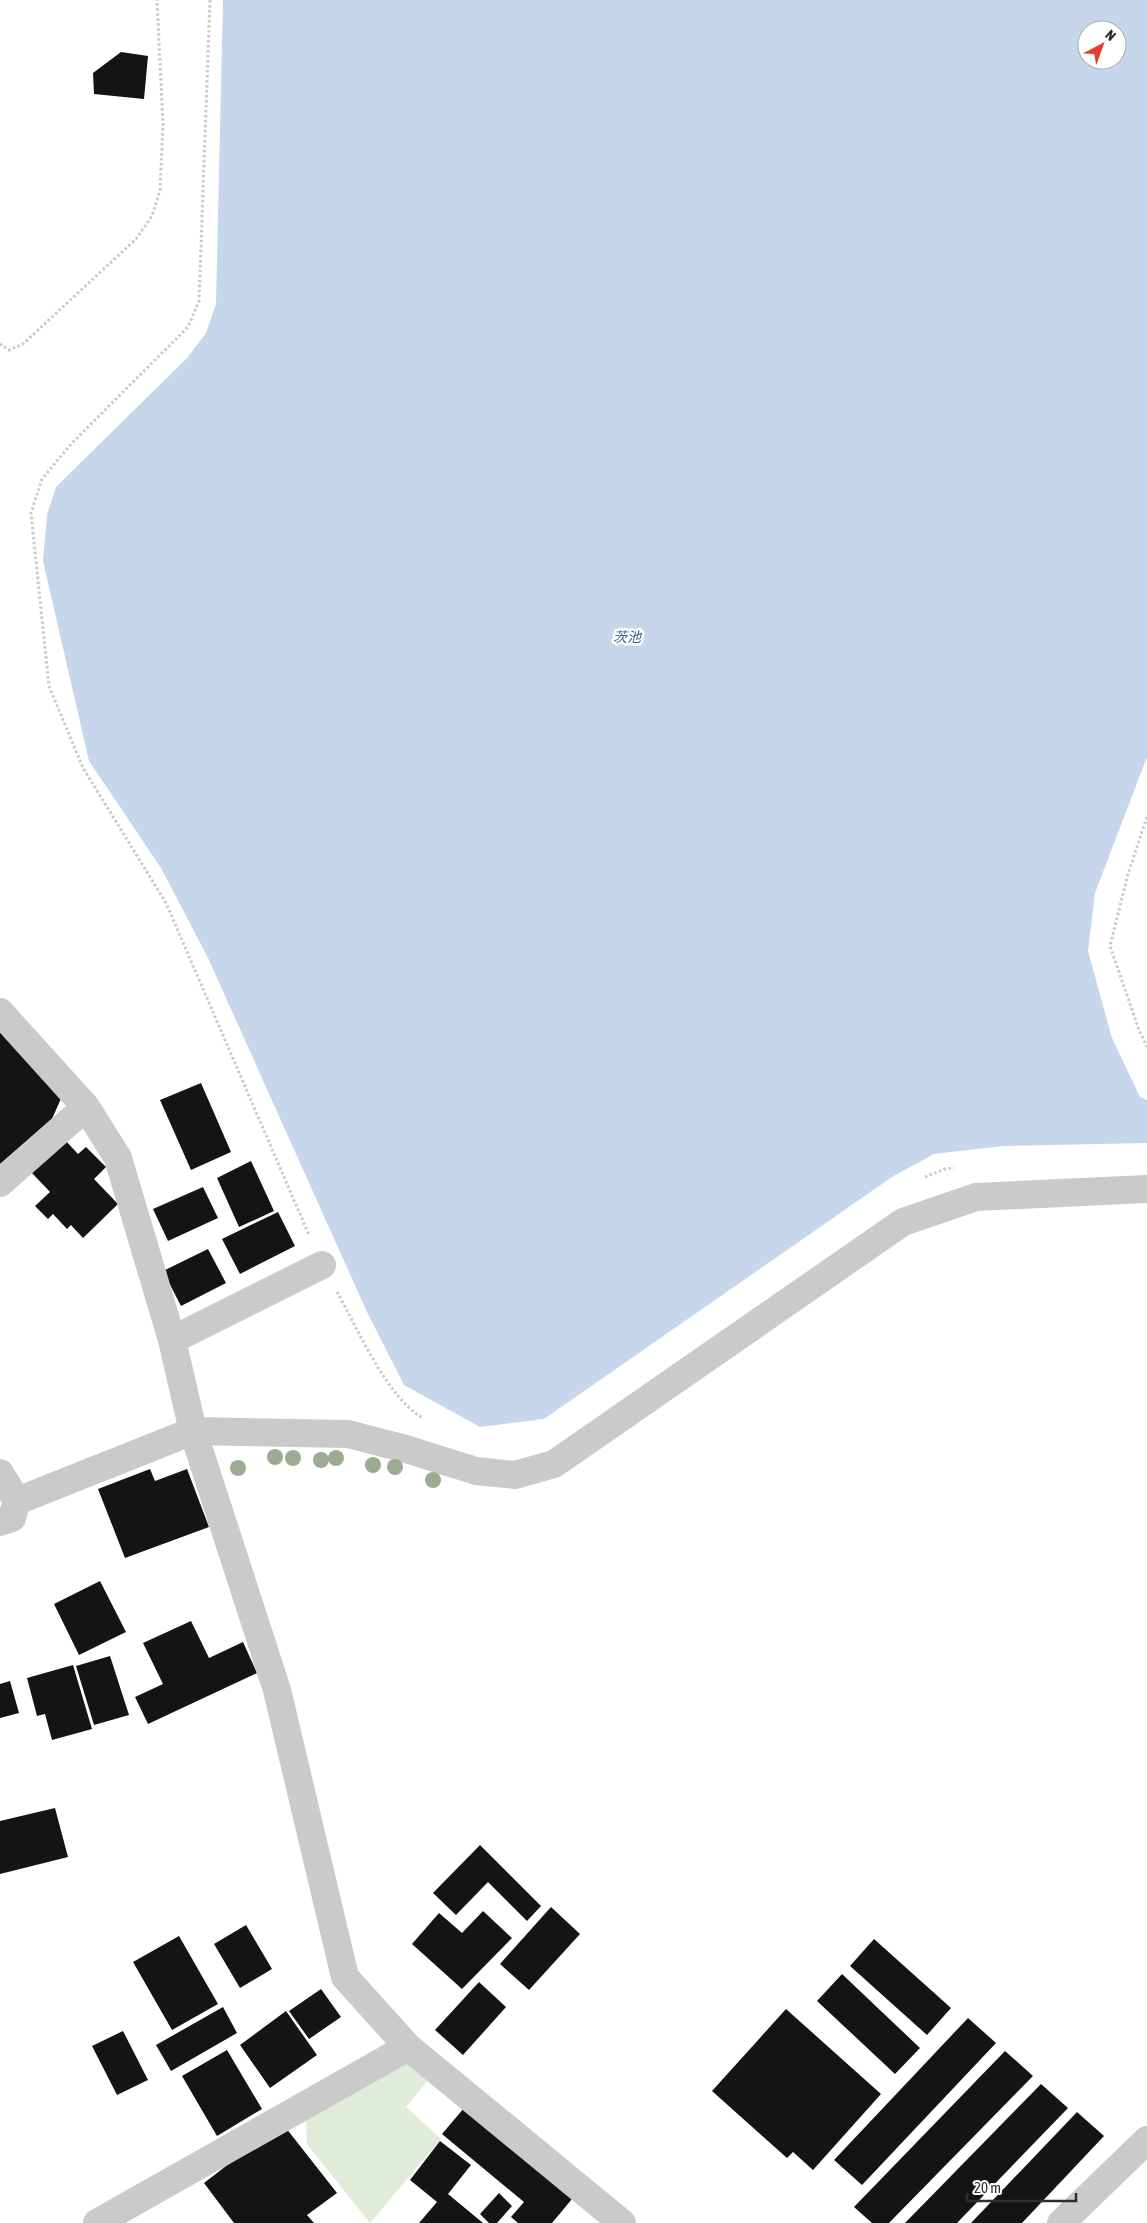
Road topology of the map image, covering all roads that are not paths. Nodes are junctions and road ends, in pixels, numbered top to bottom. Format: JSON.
{"nodes":[{"id":1,"x":0,"y":1012,"type":"edge"},
{"id":2,"x":86,"y":1107,"type":"junction"},
{"id":3,"x":0,"y":1184,"type":"edge"},
{"id":4,"x":1147,"y":1189,"type":"edge"},
{"id":5,"x":322,"y":1265,"type":"road end"},
{"id":6,"x":172,"y":1340,"type":"junction"},
{"id":7,"x":193,"y":1431,"type":"junction"},
{"id":8,"x":0,"y":1473,"type":"edge"},
{"id":9,"x":18,"y":1502,"type":"junction"},
{"id":10,"x":0,"y":1522,"type":"edge"},
{"id":11,"x":408,"y":2047,"type":"junction"},
{"id":12,"x":1147,"y":2140,"type":"edge"},
{"id":13,"x":97,"y":2223,"type":"edge"},
{"id":14,"x":622,"y":2223,"type":"edge"},
{"id":15,"x":1061,"y":2223,"type":"edge"}],
"edges":[{"from":1,"to":2,"type":"street"},
{"from":2,"to":3,"type":"street"},
{"from":2,"to":6,"type":"street"},
{"from":4,"to":7,"type":"street"},
{"from":5,"to":6,"type":"street"},
{"from":6,"to":7,"type":"street"},
{"from":7,"to":9,"type":"street"},
{"from":7,"to":11,"type":"street"},
{"from":8,"to":9,"type":"street"},
{"from":9,"to":10,"type":"street"},
{"from":11,"to":13,"type":"street"},
{"from":11,"to":14,"type":"street"},
{"from":12,"to":15,"type":"street"}]}
